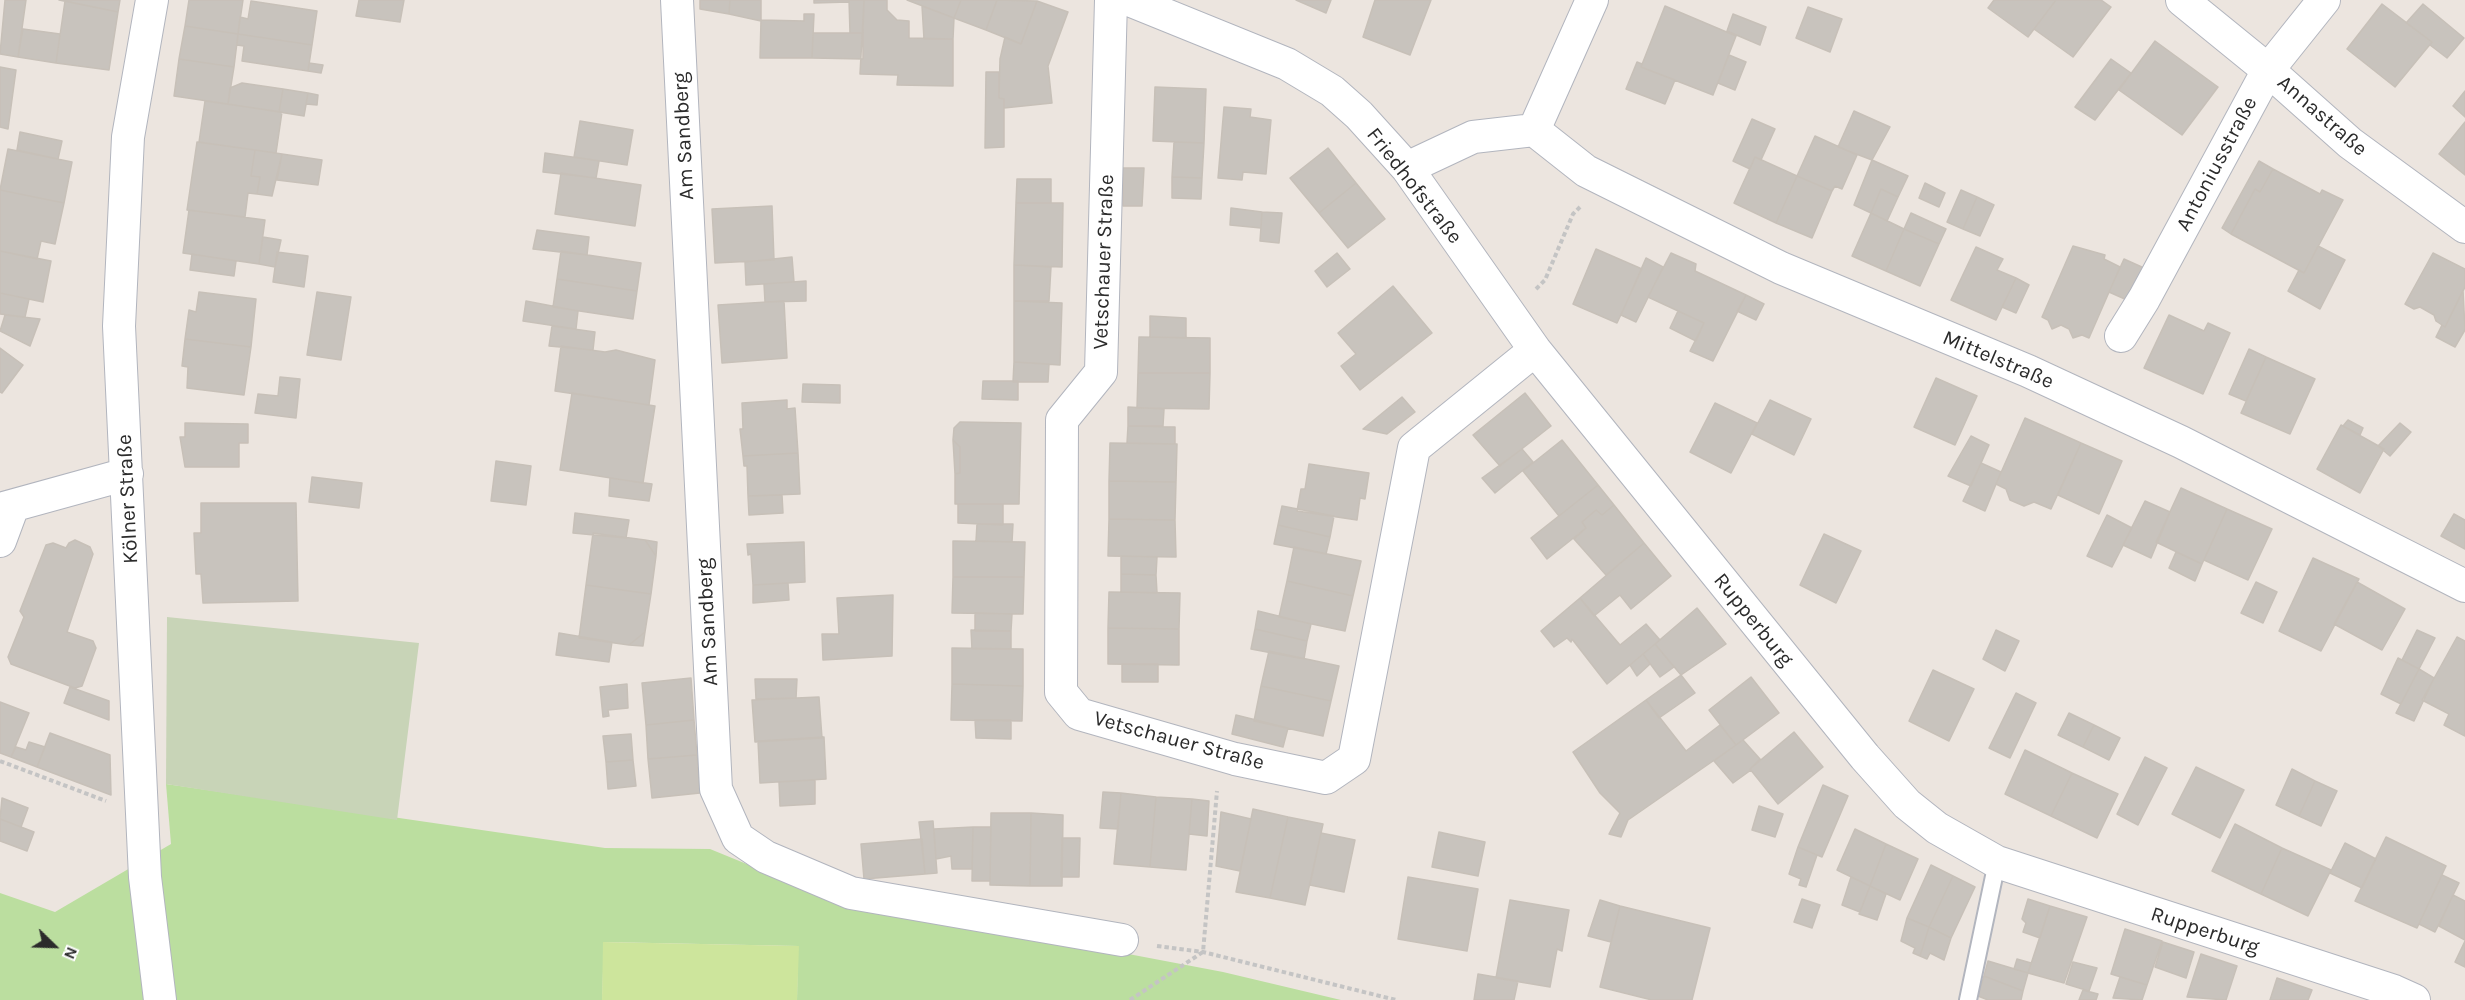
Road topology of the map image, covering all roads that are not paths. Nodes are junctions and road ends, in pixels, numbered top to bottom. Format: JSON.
{"nodes":[{"id":1,"x":152,"y":0,"type":"edge"},
{"id":2,"x":677,"y":0,"type":"edge"},
{"id":3,"x":1111,"y":0,"type":"edge"},
{"id":4,"x":1129,"y":0,"type":"edge"},
{"id":5,"x":1592,"y":0,"type":"edge"},
{"id":6,"x":2182,"y":0,"type":"edge"},
{"id":7,"x":2324,"y":0,"type":"edge"},
{"id":8,"x":2268,"y":70,"type":"junction"},
{"id":9,"x":1534,"y":130,"type":"junction"},
{"id":10,"x":1407,"y":168,"type":"junction"},
{"id":11,"x":2465,"y":226,"type":"edge"},
{"id":12,"x":2121,"y":336,"type":"dead end"},
{"id":13,"x":1535,"y":350,"type":"junction"},
{"id":14,"x":127,"y":474,"type":"junction"},
{"id":15,"x":6,"y":508,"type":"edge"},
{"id":16,"x":0,"y":541,"type":"edge"},
{"id":17,"x":2465,"y":586,"type":"edge"},
{"id":18,"x":1997,"y":862,"type":"junction"},
{"id":19,"x":1122,"y":940,"type":"road end"},
{"id":20,"x":160,"y":1000,"type":"edge"},
{"id":21,"x":1968,"y":1000,"type":"edge"},
{"id":22,"x":2414,"y":1000,"type":"edge"}],
"edges":[{"from":1,"to":14,"type":"street","name":"Kölner Straße"},
{"from":2,"to":19,"type":"street","name":"Am Sandberg"},
{"from":3,"to":13,"type":"street","name":"Vetschauer Straße"},
{"from":4,"to":10,"type":"street","name":"Friedhofstraße"},
{"from":5,"to":9,"type":"street"},
{"from":6,"to":8,"type":"street","name":"Annastraße"},
{"from":7,"to":8,"type":"street","name":"Antoniusstraße"},
{"from":8,"to":11,"type":"street","name":"Annastraße"},
{"from":8,"to":12,"type":"street","name":"Antoniusstraße"},
{"from":9,"to":10,"type":"street"},
{"from":9,"to":17,"type":"street","name":"Mittelstraße"},
{"from":10,"to":13,"type":"street","name":"Friedhofstraße"},
{"from":13,"to":18,"type":"street","name":"Rupperburg"},
{"from":14,"to":15,"type":"street"},
{"from":14,"to":20,"type":"street","name":"Kölner Straße"},
{"from":15,"to":16,"type":"street"},
{"from":18,"to":21,"type":"lane"},
{"from":18,"to":22,"type":"street","name":"Rupperburg"}]}
